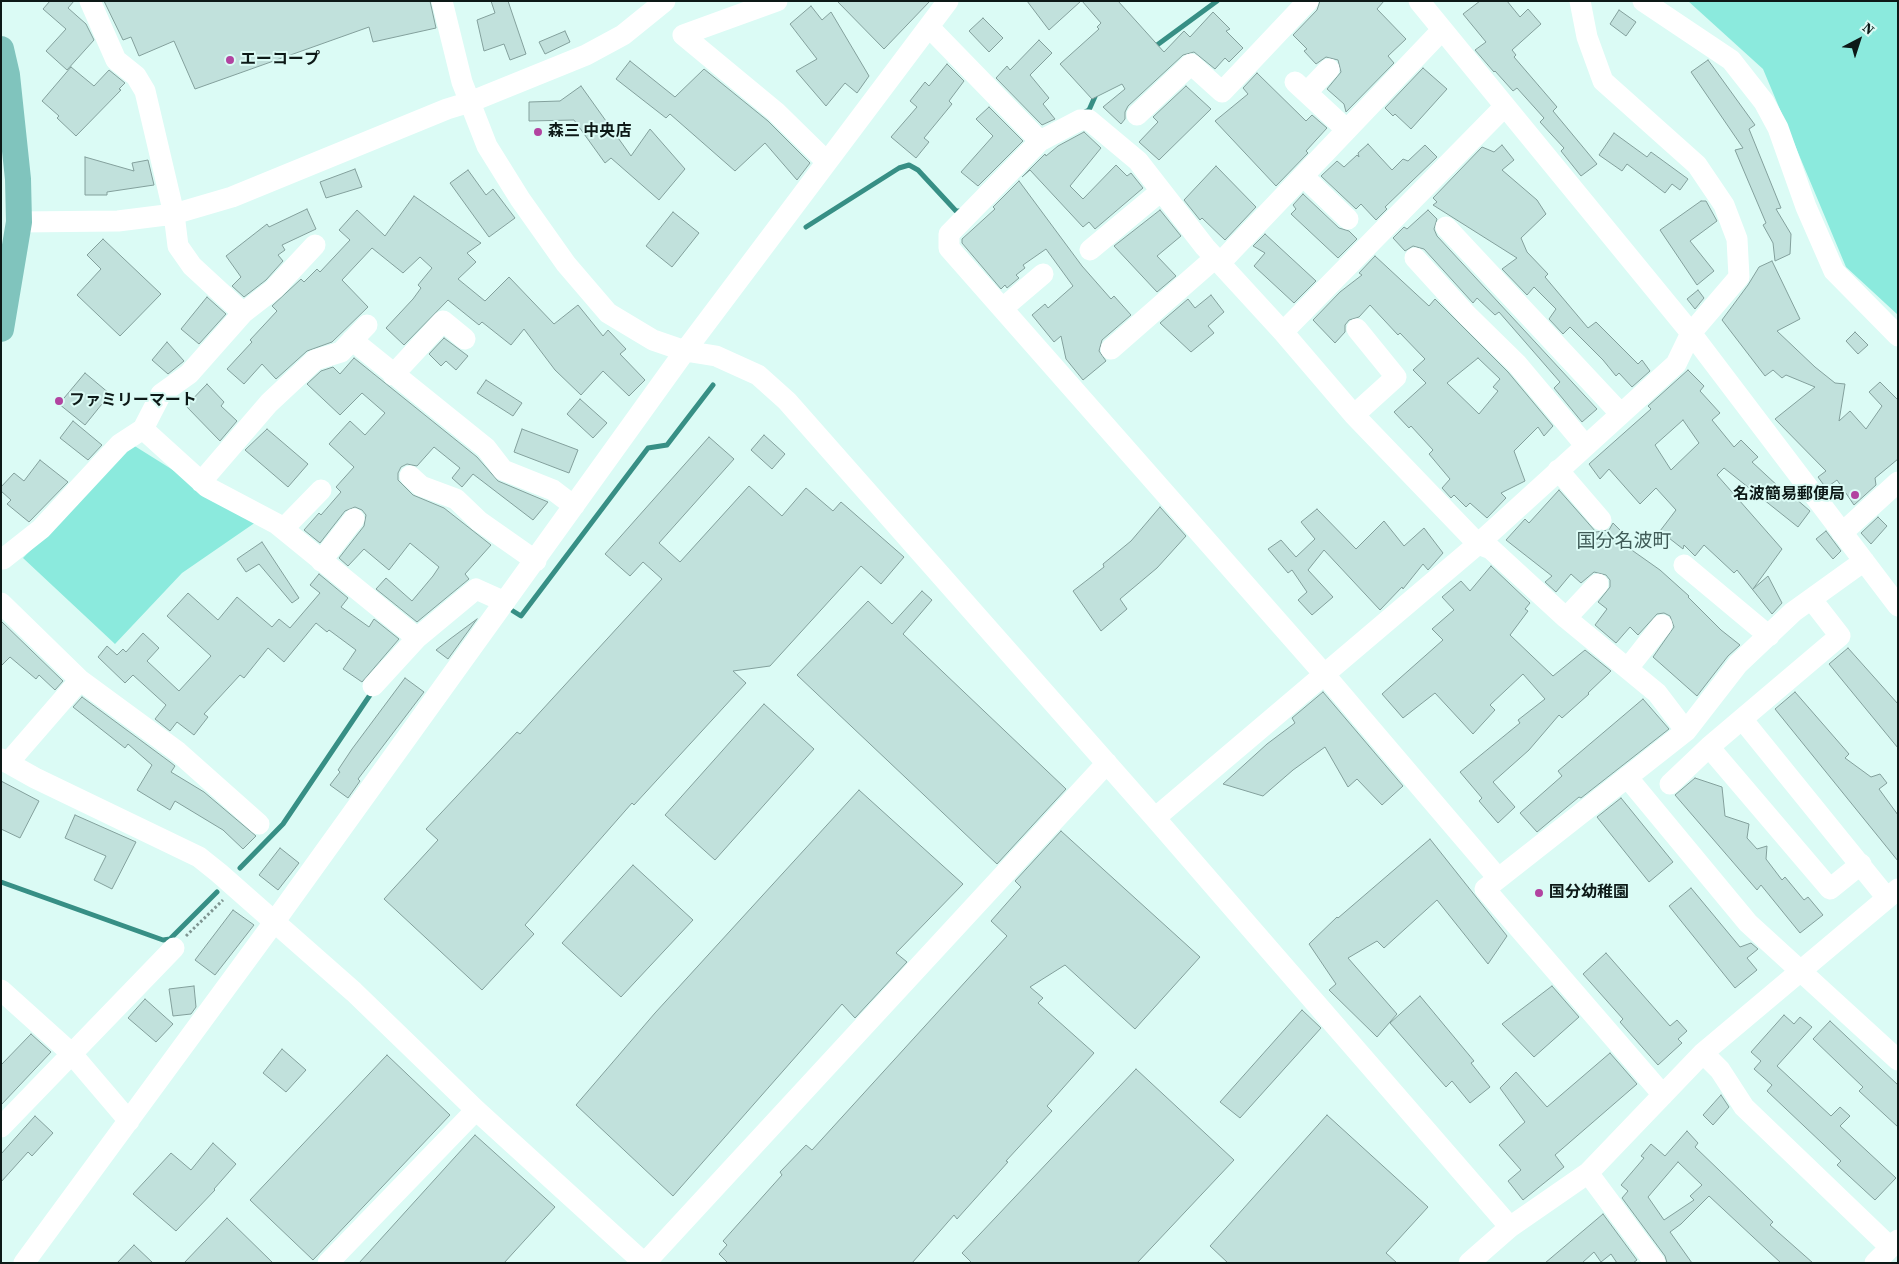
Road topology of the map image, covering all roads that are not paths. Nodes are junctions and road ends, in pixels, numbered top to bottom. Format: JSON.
{"nodes":[{"id":1,"x":90,"y":1,"type":"edge"},
{"id":2,"x":442,"y":1,"type":"edge"},
{"id":3,"x":665,"y":1,"type":"edge"},
{"id":4,"x":777,"y":1,"type":"edge"},
{"id":5,"x":1308,"y":1,"type":"edge"},
{"id":6,"x":1419,"y":1,"type":"edge"},
{"id":7,"x":1580,"y":1,"type":"edge"},
{"id":8,"x":1643,"y":1,"type":"edge"},
{"id":9,"x":945,"y":2,"type":"edge"},
{"id":10,"x":929,"y":27,"type":"junction"},
{"id":11,"x":1442,"y":30,"type":"junction"},
{"id":12,"x":1,"y":49,"type":"edge"},
{"id":13,"x":1329,"y":69,"type":"dead end"},
{"id":14,"x":470,"y":102,"type":"junction"},
{"id":15,"x":1504,"y":107,"type":"junction"},
{"id":16,"x":1136,"y":115,"type":"dead end"},
{"id":17,"x":1347,"y":130,"type":"junction"},
{"id":18,"x":1037,"y":138,"type":"junction"},
{"id":19,"x":827,"y":162,"type":"junction"},
{"id":20,"x":1303,"y":176,"type":"junction"},
{"id":21,"x":1161,"y":191,"type":"junction"},
{"id":22,"x":174,"y":214,"type":"junction"},
{"id":23,"x":1348,"y":218,"type":"dead end"},
{"id":24,"x":19,"y":222,"type":"junction"},
{"id":25,"x":1446,"y":227,"type":"dead end"},
{"id":26,"x":315,"y":245,"type":"dead end"},
{"id":27,"x":8,"y":250,"type":"edge"},
{"id":28,"x":1090,"y":250,"type":"dead end"},
{"id":29,"x":1415,"y":258,"type":"dead end"},
{"id":30,"x":1218,"y":260,"type":"junction"},
{"id":31,"x":1043,"y":274,"type":"dead end"},
{"id":32,"x":1003,"y":308,"type":"junction"},
{"id":33,"x":243,"y":313,"type":"junction"},
{"id":34,"x":367,"y":325,"type":"dead end"},
{"id":35,"x":1,"y":329,"type":"edge"},
{"id":36,"x":1357,"y":329,"type":"dead end"},
{"id":37,"x":1283,"y":332,"type":"junction"},
{"id":38,"x":1691,"y":333,"type":"junction"},
{"id":39,"x":1898,"y":336,"type":"edge"},
{"id":40,"x":465,"y":338,"type":"dead end"},
{"id":41,"x":352,"y":340,"type":"junction"},
{"id":42,"x":1111,"y":349,"type":"dead end"},
{"id":43,"x":685,"y":351,"type":"junction"},
{"id":44,"x":393,"y":375,"type":"junction"},
{"id":45,"x":1620,"y":413,"type":"junction"},
{"id":46,"x":1354,"y":415,"type":"junction"},
{"id":47,"x":143,"y":429,"type":"junction"},
{"id":48,"x":1585,"y":445,"type":"junction"},
{"id":49,"x":1558,"y":470,"type":"junction"},
{"id":50,"x":410,"y":476,"type":"dead end"},
{"id":51,"x":201,"y":482,"type":"junction"},
{"id":52,"x":1898,"y":482,"type":"edge"},
{"id":53,"x":321,"y":490,"type":"dead end"},
{"id":54,"x":574,"y":506,"type":"junction"},
{"id":55,"x":354,"y":519,"type":"dead end"},
{"id":56,"x":1602,"y":520,"type":"dead end"},
{"id":57,"x":283,"y":529,"type":"junction"},
{"id":58,"x":1842,"y":533,"type":"junction"},
{"id":59,"x":1478,"y":544,"type":"junction"},
{"id":60,"x":2,"y":559,"type":"edge"},
{"id":61,"x":320,"y":561,"type":"junction"},
{"id":62,"x":536,"y":561,"type":"junction"},
{"id":63,"x":1864,"y":561,"type":"junction"},
{"id":64,"x":1684,"y":564,"type":"dead end"},
{"id":65,"x":1598,"y":584,"type":"dead end"},
{"id":66,"x":1812,"y":600,"type":"junction"},
{"id":67,"x":1,"y":602,"type":"edge"},
{"id":68,"x":505,"y":602,"type":"junction"},
{"id":69,"x":1898,"y":606,"type":"edge"},
{"id":70,"x":1566,"y":618,"type":"junction"},
{"id":71,"x":1662,"y":625,"type":"dead end"},
{"id":72,"x":1769,"y":636,"type":"junction"},
{"id":73,"x":417,"y":638,"type":"junction"},
{"id":74,"x":1628,"y":668,"type":"junction"},
{"id":75,"x":1324,"y":674,"type":"junction"},
{"id":76,"x":80,"y":680,"type":"junction"},
{"id":77,"x":372,"y":686,"type":"dead end"},
{"id":78,"x":1742,"y":720,"type":"junction"},
{"id":79,"x":1686,"y":731,"type":"junction"},
{"id":80,"x":1709,"y":747,"type":"junction"},
{"id":81,"x":5,"y":761,"type":"edge"},
{"id":82,"x":1107,"y":763,"type":"junction"},
{"id":83,"x":1627,"y":777,"type":"junction"},
{"id":84,"x":1670,"y":784,"type":"dead end"},
{"id":85,"x":1155,"y":818,"type":"junction"},
{"id":86,"x":259,"y":824,"type":"dead end"},
{"id":87,"x":1860,"y":864,"type":"junction"},
{"id":88,"x":1498,"y":878,"type":"junction"},
{"id":89,"x":1893,"y":893,"type":"edge"},
{"id":90,"x":275,"y":921,"type":"junction"},
{"id":91,"x":174,"y":948,"type":"road end"},
{"id":92,"x":1802,"y":970,"type":"junction"},
{"id":93,"x":1,"y":990,"type":"edge"},
{"id":94,"x":71,"y":1053,"type":"junction"},
{"id":95,"x":1703,"y":1054,"type":"junction"},
{"id":96,"x":1898,"y":1060,"type":"edge"},
{"id":97,"x":1663,"y":1095,"type":"junction"},
{"id":98,"x":476,"y":1110,"type":"junction"},
{"id":99,"x":129,"y":1121,"type":"junction"},
{"id":100,"x":1,"y":1127,"type":"edge"},
{"id":101,"x":1588,"y":1173,"type":"junction"},
{"id":102,"x":1510,"y":1227,"type":"junction"},
{"id":103,"x":1894,"y":1244,"type":"edge"},
{"id":104,"x":24,"y":1263,"type":"edge"},
{"id":105,"x":328,"y":1263,"type":"edge"},
{"id":106,"x":645,"y":1263,"type":"edge"},
{"id":107,"x":1469,"y":1263,"type":"edge"},
{"id":108,"x":1655,"y":1263,"type":"edge"},
{"id":109,"x":1875,"y":1263,"type":"edge"}],
"edges":[{"from":1,"to":22,"type":"street"},
{"from":2,"to":14,"type":"street"},
{"from":3,"to":14,"type":"street"},
{"from":4,"to":19,"type":"street"},
{"from":5,"to":16,"type":"street"},
{"from":6,"to":11,"type":"street"},
{"from":7,"to":38,"type":"street"},
{"from":8,"to":39,"type":"street"},
{"from":9,"to":10,"type":"street"},
{"from":10,"to":18,"type":"street"},
{"from":10,"to":19,"type":"street"},
{"from":11,"to":15,"type":"street"},
{"from":11,"to":17,"type":"street"},
{"from":12,"to":24,"type":"main road"},
{"from":13,"to":17,"type":"street"},
{"from":14,"to":22,"type":"street"},
{"from":14,"to":43,"type":"street"},
{"from":15,"to":37,"type":"street"},
{"from":15,"to":38,"type":"street"},
{"from":17,"to":20,"type":"street"},
{"from":18,"to":21,"type":"street"},
{"from":18,"to":32,"type":"street"},
{"from":19,"to":43,"type":"street"},
{"from":20,"to":23,"type":"street"},
{"from":20,"to":30,"type":"street"},
{"from":21,"to":28,"type":"street"},
{"from":21,"to":30,"type":"street"},
{"from":22,"to":24,"type":"street"},
{"from":22,"to":33,"type":"street"},
{"from":24,"to":27,"type":"main road"},
{"from":25,"to":45,"type":"street"},
{"from":26,"to":33,"type":"street"},
{"from":27,"to":35,"type":"main road"},
{"from":29,"to":48,"type":"street"},
{"from":30,"to":37,"type":"street"},
{"from":30,"to":42,"type":"street"},
{"from":31,"to":32,"type":"street"},
{"from":32,"to":75,"type":"street"},
{"from":33,"to":47,"type":"street"},
{"from":34,"to":41,"type":"street"},
{"from":36,"to":46,"type":"street"},
{"from":37,"to":46,"type":"street"},
{"from":38,"to":45,"type":"street"},
{"from":38,"to":58,"type":"street"},
{"from":40,"to":44,"type":"street"},
{"from":41,"to":44,"type":"street"},
{"from":41,"to":51,"type":"street"},
{"from":43,"to":54,"type":"street"},
{"from":43,"to":82,"type":"street"},
{"from":44,"to":54,"type":"street"},
{"from":45,"to":48,"type":"street"},
{"from":46,"to":59,"type":"street"},
{"from":47,"to":51,"type":"street"},
{"from":47,"to":60,"type":"street"},
{"from":48,"to":49,"type":"street"},
{"from":49,"to":56,"type":"street"},
{"from":49,"to":59,"type":"street"},
{"from":50,"to":62,"type":"street"},
{"from":51,"to":57,"type":"street"},
{"from":52,"to":58,"type":"street"},
{"from":53,"to":57,"type":"street"},
{"from":54,"to":62,"type":"street"},
{"from":55,"to":61,"type":"street"},
{"from":57,"to":61,"type":"street"},
{"from":58,"to":63,"type":"street"},
{"from":59,"to":70,"type":"street"},
{"from":59,"to":75,"type":"street"},
{"from":61,"to":73,"type":"street"},
{"from":62,"to":68,"type":"street"},
{"from":63,"to":66,"type":"street"},
{"from":63,"to":69,"type":"street"},
{"from":64,"to":72,"type":"street"},
{"from":65,"to":70,"type":"street"},
{"from":66,"to":72,"type":"street"},
{"from":66,"to":78,"type":"street"},
{"from":67,"to":76,"type":"street"},
{"from":68,"to":73,"type":"street"},
{"from":68,"to":90,"type":"street"},
{"from":70,"to":74,"type":"street"},
{"from":71,"to":74,"type":"street"},
{"from":72,"to":79,"type":"street"},
{"from":73,"to":77,"type":"street"},
{"from":74,"to":79,"type":"street"},
{"from":75,"to":85,"type":"street"},
{"from":75,"to":88,"type":"street"},
{"from":76,"to":81,"type":"street"},
{"from":76,"to":86,"type":"street"},
{"from":78,"to":80,"type":"street"},
{"from":78,"to":87,"type":"street"},
{"from":79,"to":83,"type":"street"},
{"from":80,"to":84,"type":"street"},
{"from":80,"to":87,"type":"street"},
{"from":81,"to":90,"type":"street"},
{"from":82,"to":85,"type":"street"},
{"from":82,"to":106,"type":"street"},
{"from":83,"to":88,"type":"street"},
{"from":83,"to":92,"type":"street"},
{"from":85,"to":102,"type":"street"},
{"from":87,"to":89,"type":"street"},
{"from":88,"to":97,"type":"street"},
{"from":89,"to":92,"type":"street"},
{"from":90,"to":98,"type":"street"},
{"from":90,"to":99,"type":"street"},
{"from":91,"to":94,"type":"street"},
{"from":92,"to":95,"type":"street"},
{"from":92,"to":96,"type":"street"},
{"from":93,"to":94,"type":"street"},
{"from":94,"to":99,"type":"street"},
{"from":94,"to":100,"type":"street"},
{"from":95,"to":97,"type":"street"},
{"from":95,"to":103,"type":"street"},
{"from":97,"to":101,"type":"street"},
{"from":98,"to":105,"type":"street"},
{"from":98,"to":106,"type":"street"},
{"from":99,"to":104,"type":"street"},
{"from":101,"to":102,"type":"street"},
{"from":101,"to":108,"type":"street"},
{"from":102,"to":107,"type":"street"},
{"from":103,"to":109,"type":"street"}]}
